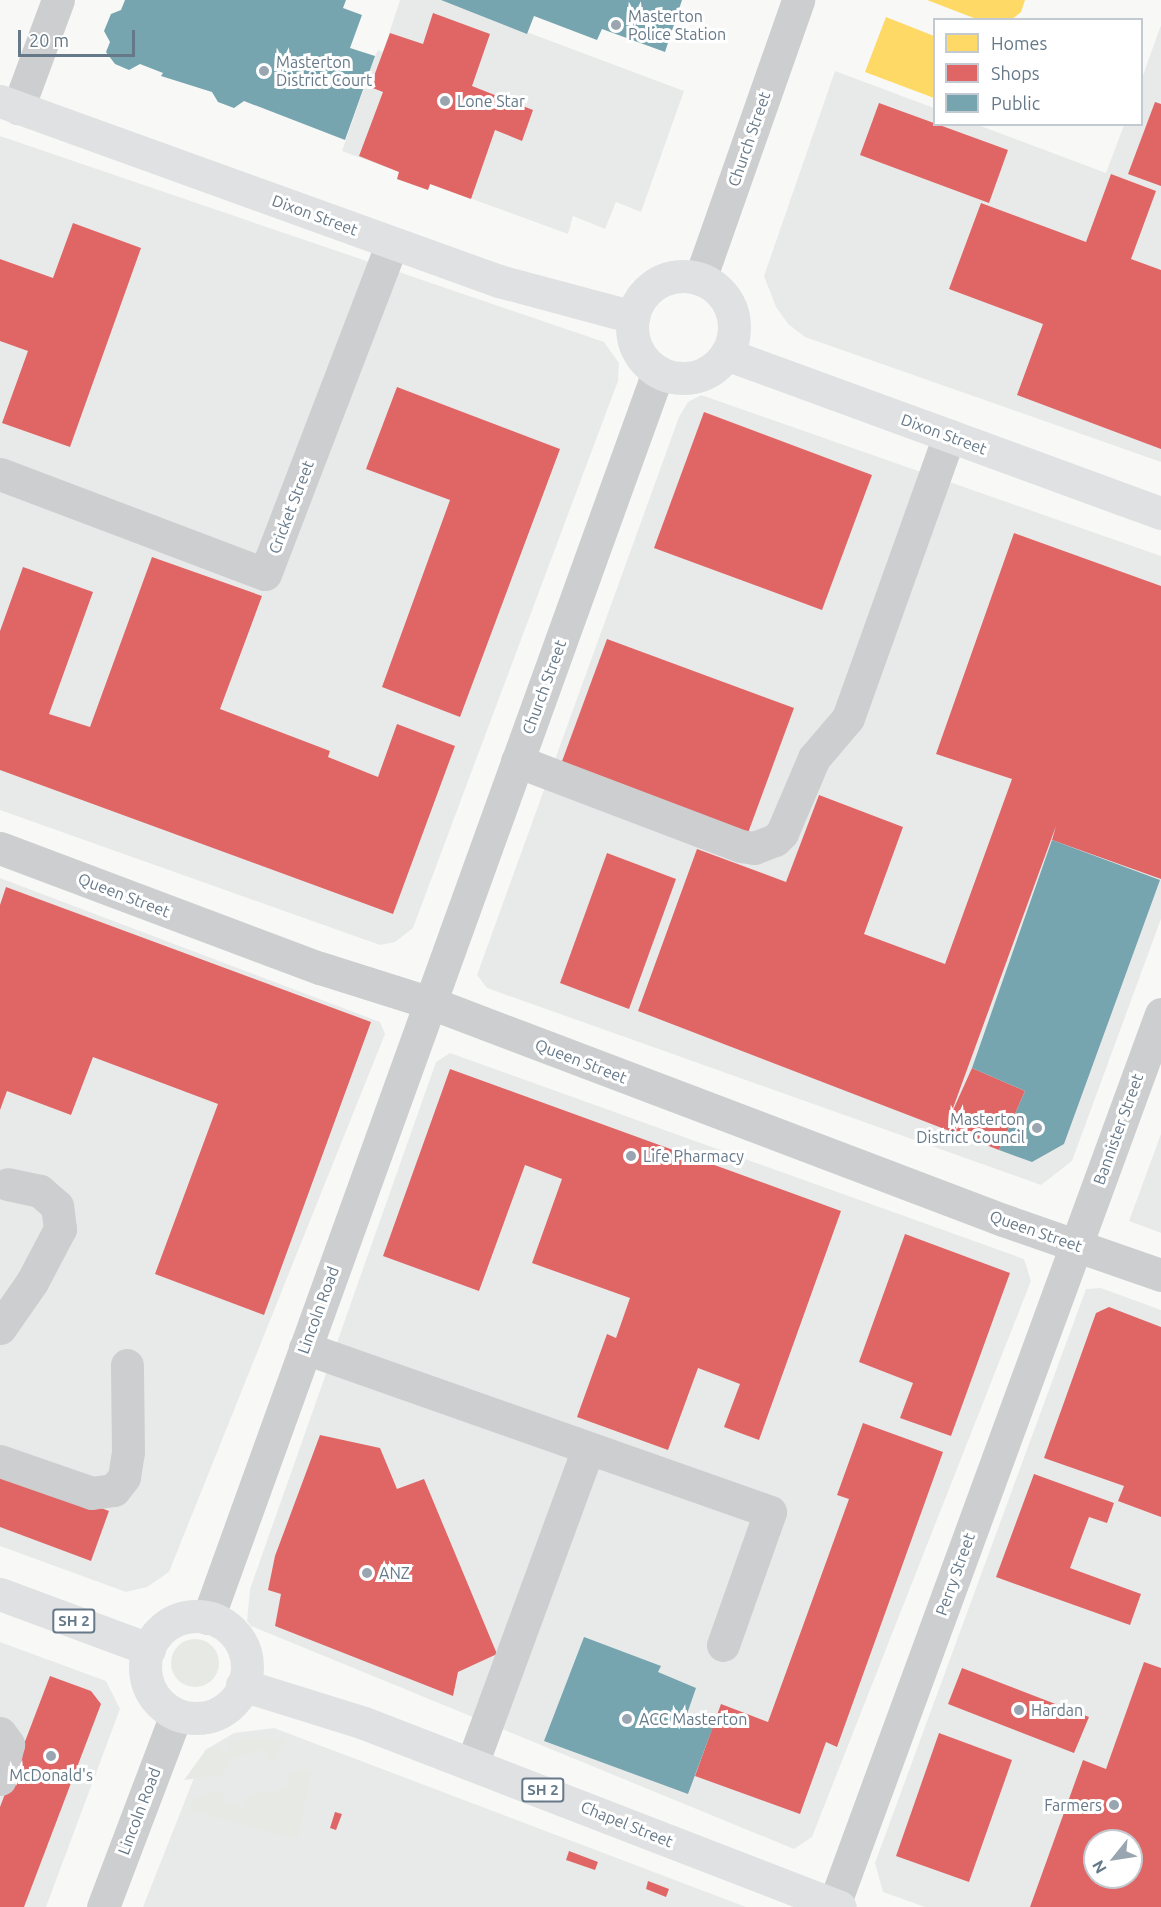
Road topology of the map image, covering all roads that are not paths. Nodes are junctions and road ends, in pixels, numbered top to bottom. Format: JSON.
{"nodes":[{"id":1,"x":58,"y":0,"type":"edge"},
{"id":2,"x":798,"y":0,"type":"edge"},
{"id":3,"x":9,"y":104,"type":"edge"},
{"id":4,"x":392,"y":244,"type":"junction"},
{"id":5,"x":700,"y":279,"type":"junction"},
{"id":6,"x":633,"y":317,"type":"junction"},
{"id":7,"x":726,"y":354,"type":"junction"},
{"id":8,"x":658,"y":372,"type":"junction"},
{"id":9,"x":949,"y":436,"type":"junction"},
{"id":10,"x":0,"y":474,"type":"edge"},
{"id":11,"x":1161,"y":513,"type":"edge"},
{"id":12,"x":517,"y":761,"type":"junction"},
{"id":13,"x":0,"y":848,"type":"edge"},
{"id":14,"x":431,"y":1003,"type":"junction"},
{"id":15,"x":1161,"y":1014,"type":"edge"},
{"id":16,"x":8,"y":1184,"type":"dead end"},
{"id":17,"x":1076,"y":1244,"type":"junction"},
{"id":18,"x":1161,"y":1275,"type":"edge"},
{"id":19,"x":0,"y":1328,"type":"edge"},
{"id":20,"x":305,"y":1348,"type":"junction"},
{"id":21,"x":127,"y":1365,"type":"dead end"},
{"id":22,"x":588,"y":1449,"type":"junction"},
{"id":23,"x":0,"y":1461,"type":"edge"},
{"id":24,"x":0,"y":1594,"type":"edge"},
{"id":25,"x":208,"y":1618,"type":"junction"},
{"id":26,"x":723,"y":1645,"type":"dead end"},
{"id":27,"x":149,"y":1649,"type":"junction"},
{"id":28,"x":242,"y":1685,"type":"junction"},
{"id":29,"x":176,"y":1714,"type":"junction"},
{"id":30,"x":0,"y":1733,"type":"edge"},
{"id":31,"x":472,"y":1764,"type":"junction"},
{"id":32,"x":0,"y":1779,"type":"edge"},
{"id":33,"x":837,"y":1906,"type":"edge"},
{"id":34,"x":103,"y":1907,"type":"edge"}],
"edges":[{"from":1,"to":3,"type":"street"},
{"from":2,"to":5,"type":"street","name":"Church Street"},
{"from":3,"to":4,"type":"main road","name":"Dixon Street"},
{"from":4,"to":6,"type":"main road","name":"Dixon Street"},
{"from":4,"to":10,"type":"street","name":"Cricket Street"},
{"from":5,"to":6,"type":"main road"},
{"from":5,"to":7,"type":"main road"},
{"from":6,"to":8,"type":"main road"},
{"from":7,"to":8,"type":"main road"},
{"from":7,"to":9,"type":"main road","name":"Dixon Street"},
{"from":8,"to":12,"type":"street","name":"Church Street"},
{"from":9,"to":11,"type":"main road","name":"Dixon Street"},
{"from":9,"to":12,"type":"street"},
{"from":12,"to":14,"type":"street","name":"Church Street"},
{"from":13,"to":14,"type":"street","name":"Queen Street"},
{"from":14,"to":17,"type":"street","name":"Queen Street"},
{"from":14,"to":20,"type":"street","name":"Lincoln Road"},
{"from":15,"to":17,"type":"street","name":"Bannister Street"},
{"from":16,"to":19,"type":"street"},
{"from":17,"to":18,"type":"street","name":"Queen Street"},
{"from":17,"to":33,"type":"street","name":"Perry Street"},
{"from":20,"to":22,"type":"street"},
{"from":20,"to":25,"type":"street","name":"Lincoln Road"},
{"from":21,"to":23,"type":"street"},
{"from":22,"to":26,"type":"street"},
{"from":22,"to":31,"type":"street"},
{"from":24,"to":27,"type":"main road","number":"SH 2"},
{"from":25,"to":27,"type":"main road"},
{"from":25,"to":28,"type":"main road"},
{"from":27,"to":29,"type":"main road"},
{"from":28,"to":29,"type":"main road"},
{"from":28,"to":31,"type":"main road","name":"Chapel Street","number":"SH 2"},
{"from":29,"to":34,"type":"street","name":"Lincoln Road"},
{"from":30,"to":32,"type":"street"},
{"from":31,"to":33,"type":"main road","name":"Chapel Street","number":"SH 2"}]}
